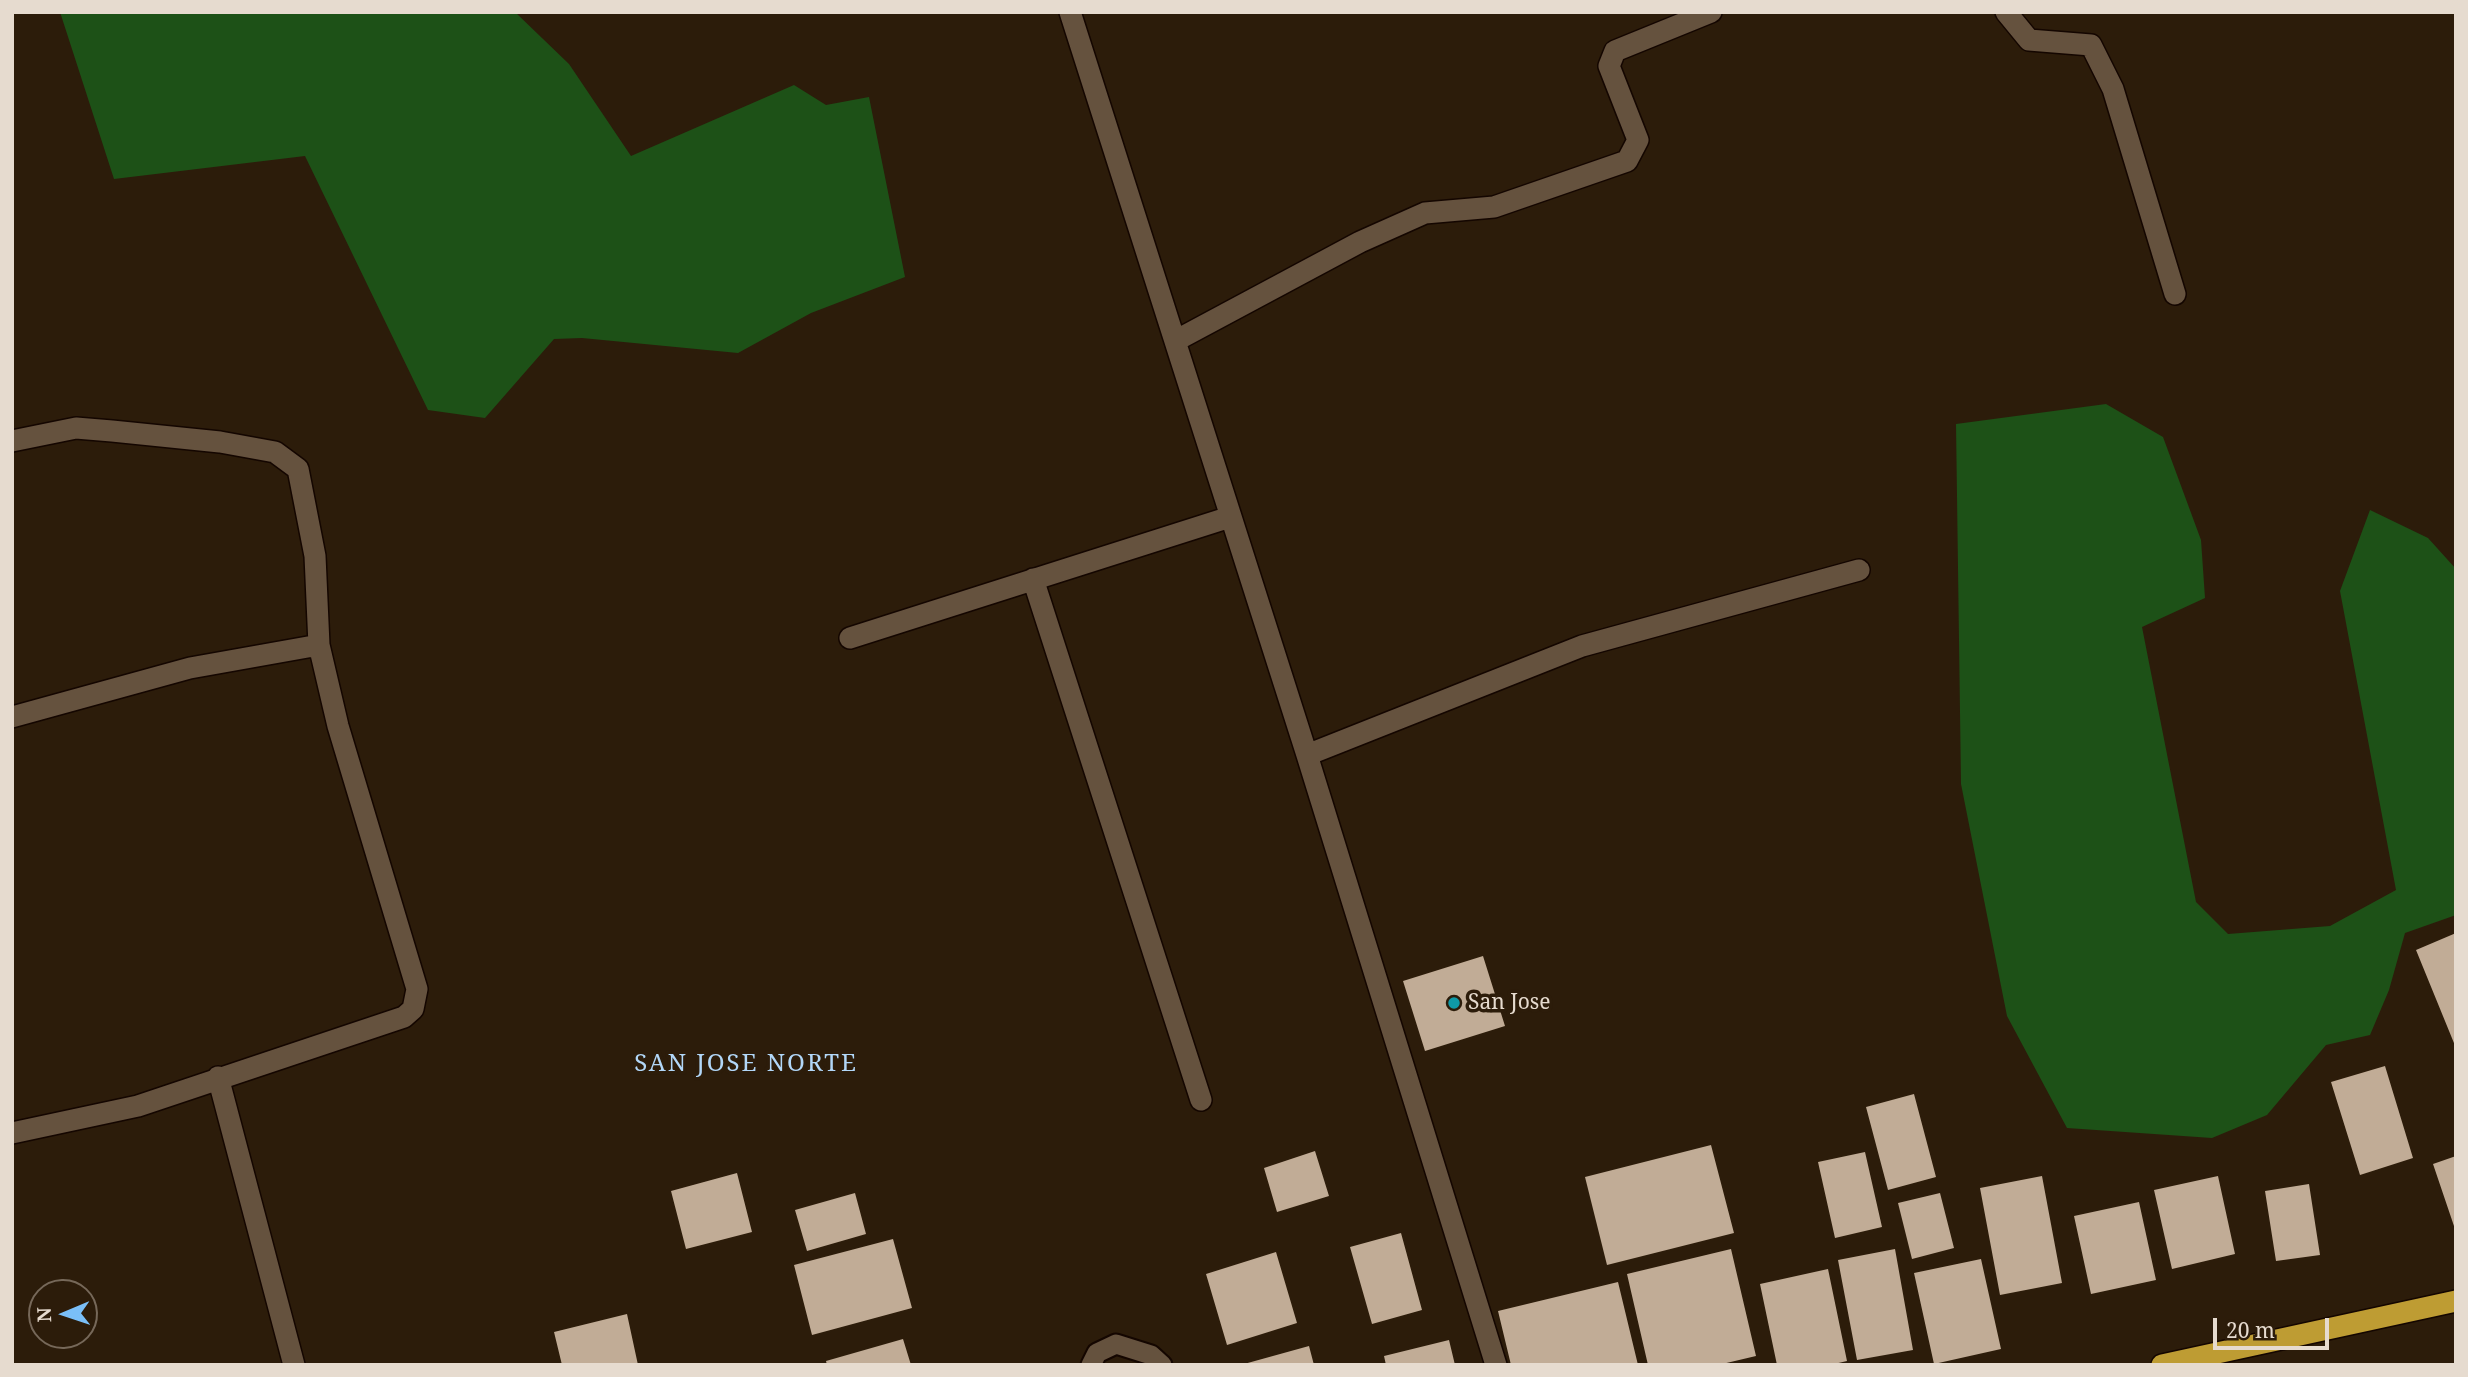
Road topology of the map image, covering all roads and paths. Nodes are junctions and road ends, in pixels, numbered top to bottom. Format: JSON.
{"nodes":[{"id":1,"x":1070,"y":12,"type":"edge"},
{"id":2,"x":1711,"y":12,"type":"edge"},
{"id":3,"x":2006,"y":12,"type":"edge"},
{"id":4,"x":2175,"y":294,"type":"dead end"},
{"id":5,"x":1175,"y":341,"type":"junction"},
{"id":6,"x":12,"y":441,"type":"edge"},
{"id":7,"x":1230,"y":517,"type":"junction"},
{"id":8,"x":1859,"y":570,"type":"dead end"},
{"id":9,"x":1033,"y":579,"type":"junction"},
{"id":10,"x":849,"y":638,"type":"dead end"},
{"id":11,"x":319,"y":645,"type":"junction"},
{"id":12,"x":12,"y":717,"type":"edge"},
{"id":13,"x":1307,"y":755,"type":"junction"},
{"id":14,"x":218,"y":1077,"type":"junction"},
{"id":15,"x":1201,"y":1100,"type":"dead end"},
{"id":16,"x":12,"y":1133,"type":"edge"},
{"id":17,"x":2456,"y":1301,"type":"edge"},
{"id":18,"x":294,"y":1365,"type":"edge"},
{"id":19,"x":1091,"y":1365,"type":"edge"},
{"id":20,"x":1162,"y":1365,"type":"edge"},
{"id":21,"x":1496,"y":1365,"type":"edge"},
{"id":22,"x":2162,"y":1365,"type":"edge"}],
"edges":[{"from":1,"to":5,"type":"street"},
{"from":2,"to":5,"type":"street"},
{"from":3,"to":4,"type":"street"},
{"from":5,"to":7,"type":"street"},
{"from":6,"to":11,"type":"street"},
{"from":7,"to":9,"type":"street"},
{"from":7,"to":13,"type":"street"},
{"from":8,"to":13,"type":"street"},
{"from":9,"to":10,"type":"street"},
{"from":9,"to":15,"type":"street"},
{"from":11,"to":12,"type":"street"},
{"from":11,"to":14,"type":"street"},
{"from":13,"to":21,"type":"street"},
{"from":14,"to":16,"type":"street"},
{"from":14,"to":18,"type":"street"},
{"from":17,"to":22,"type":"highway"},
{"from":19,"to":20,"type":"lane"}]}
